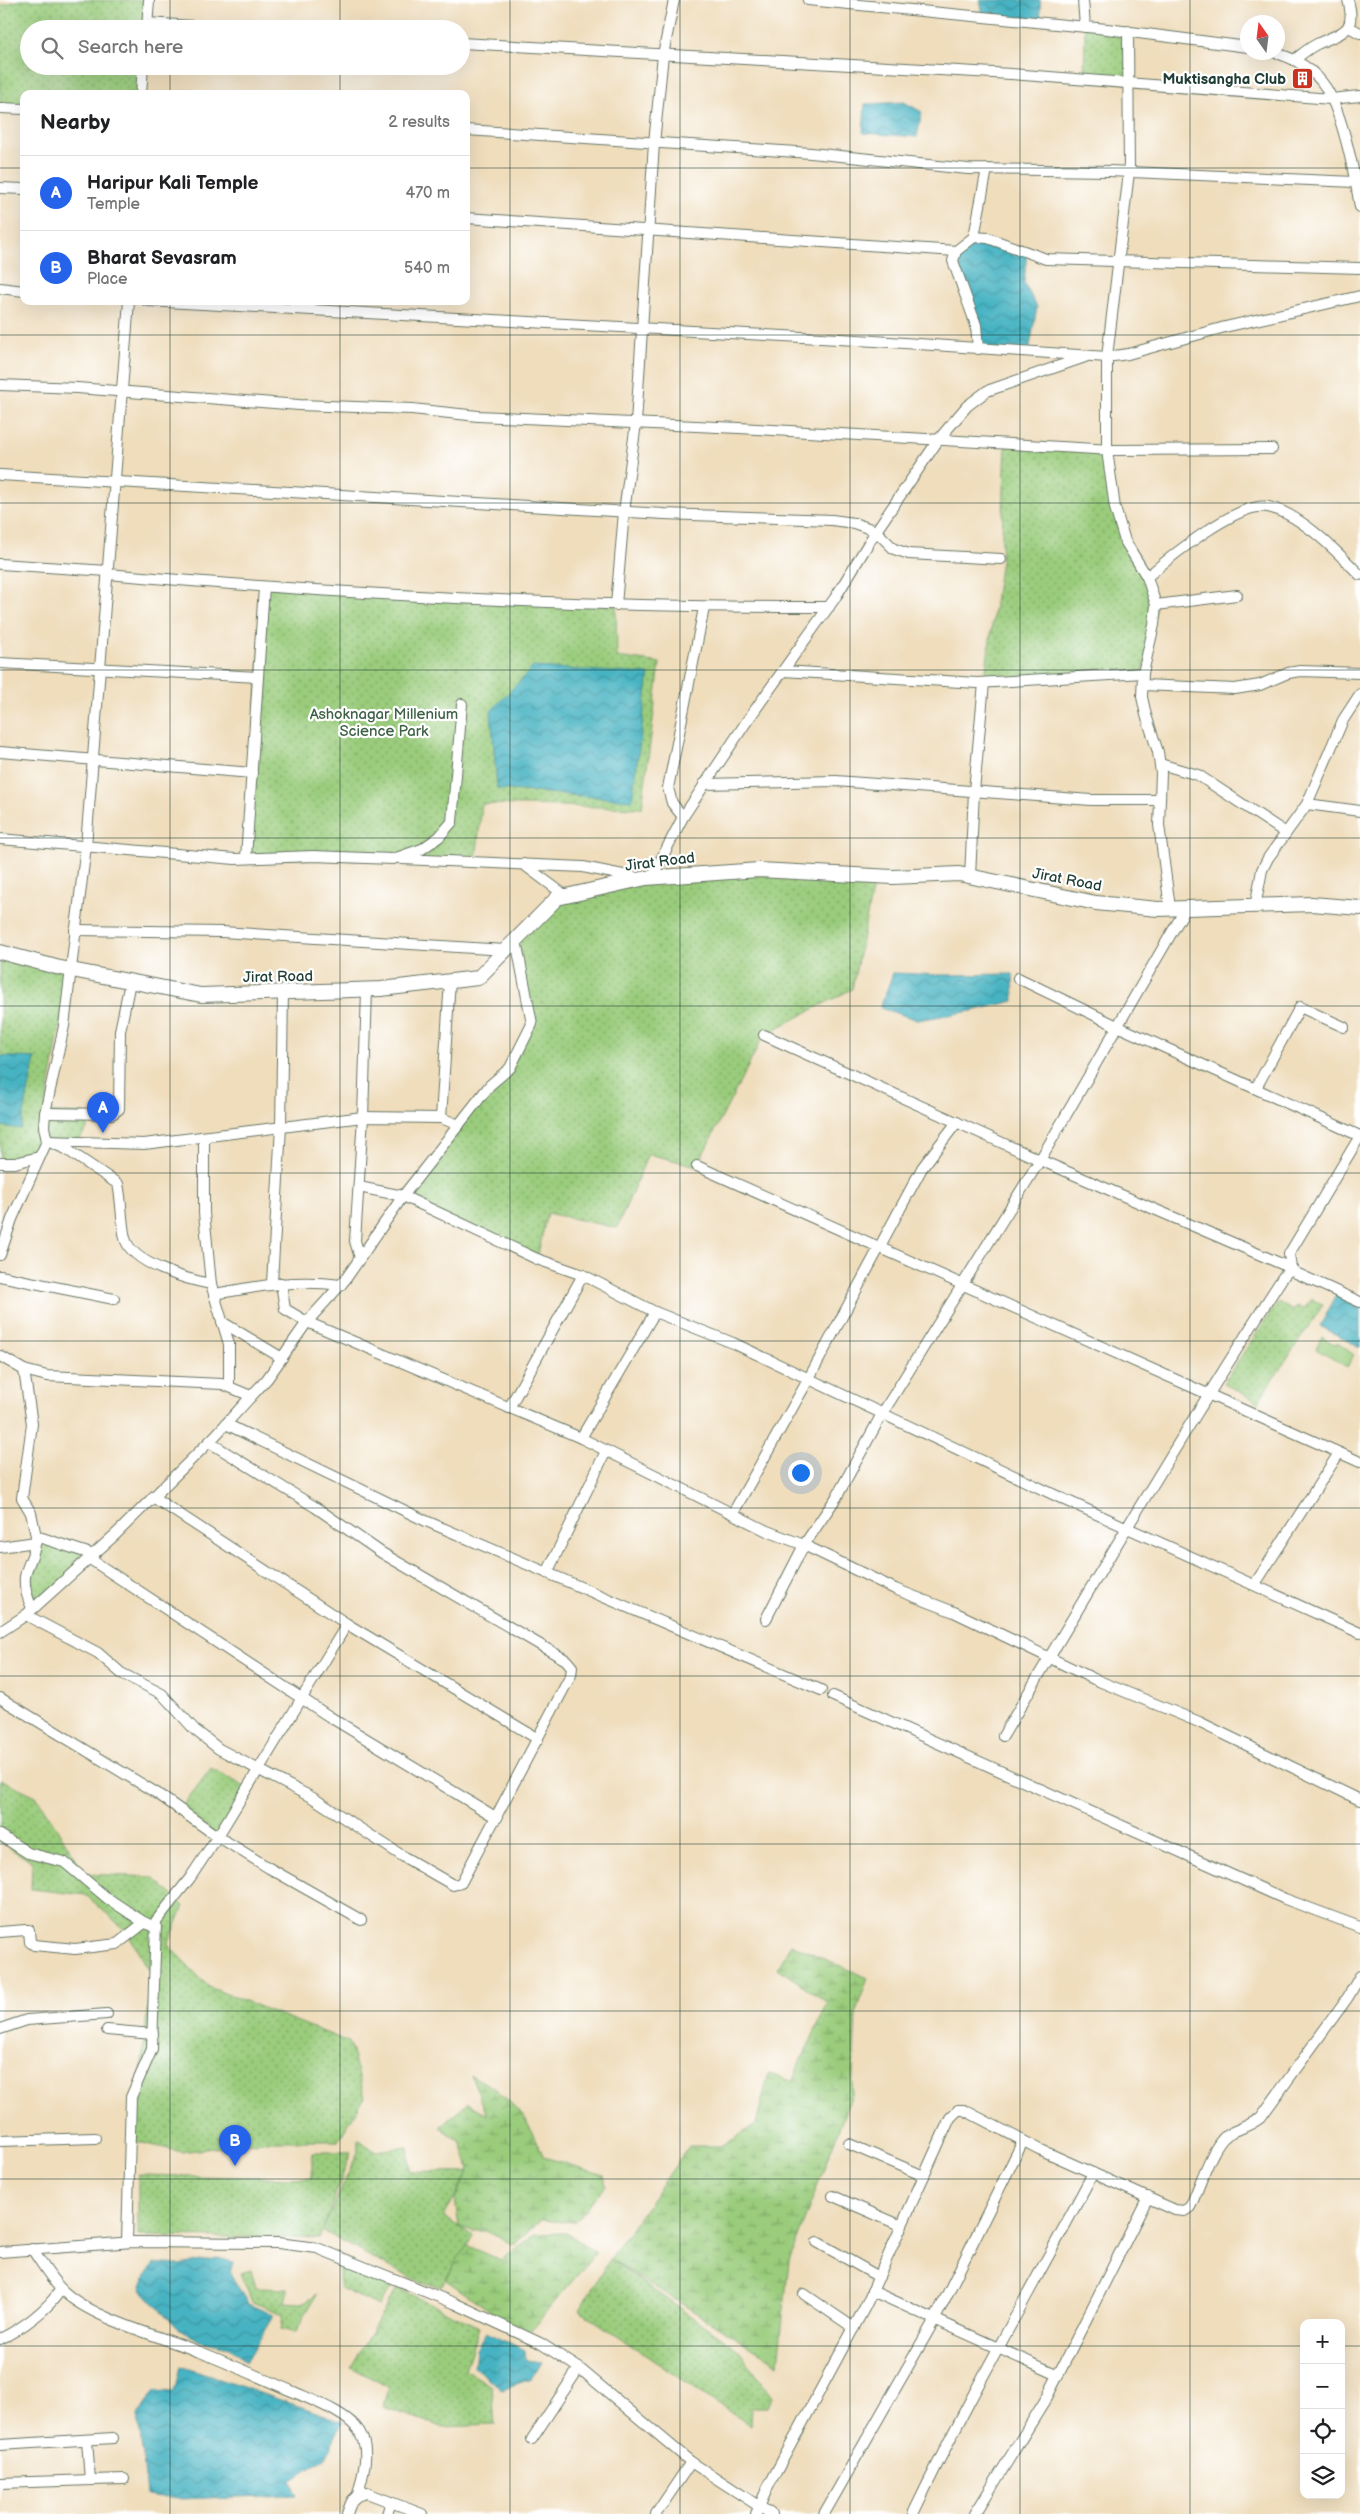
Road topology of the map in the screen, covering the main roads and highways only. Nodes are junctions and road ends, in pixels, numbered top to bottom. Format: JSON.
{"nodes":[{"id":1,"x":1360,"y":908,"type":"edge"},
{"id":2,"x":0,"y":952,"type":"edge"}],
"edges":[{"from":1,"to":2,"type":"main road","name":"Jirat Road"}]}
